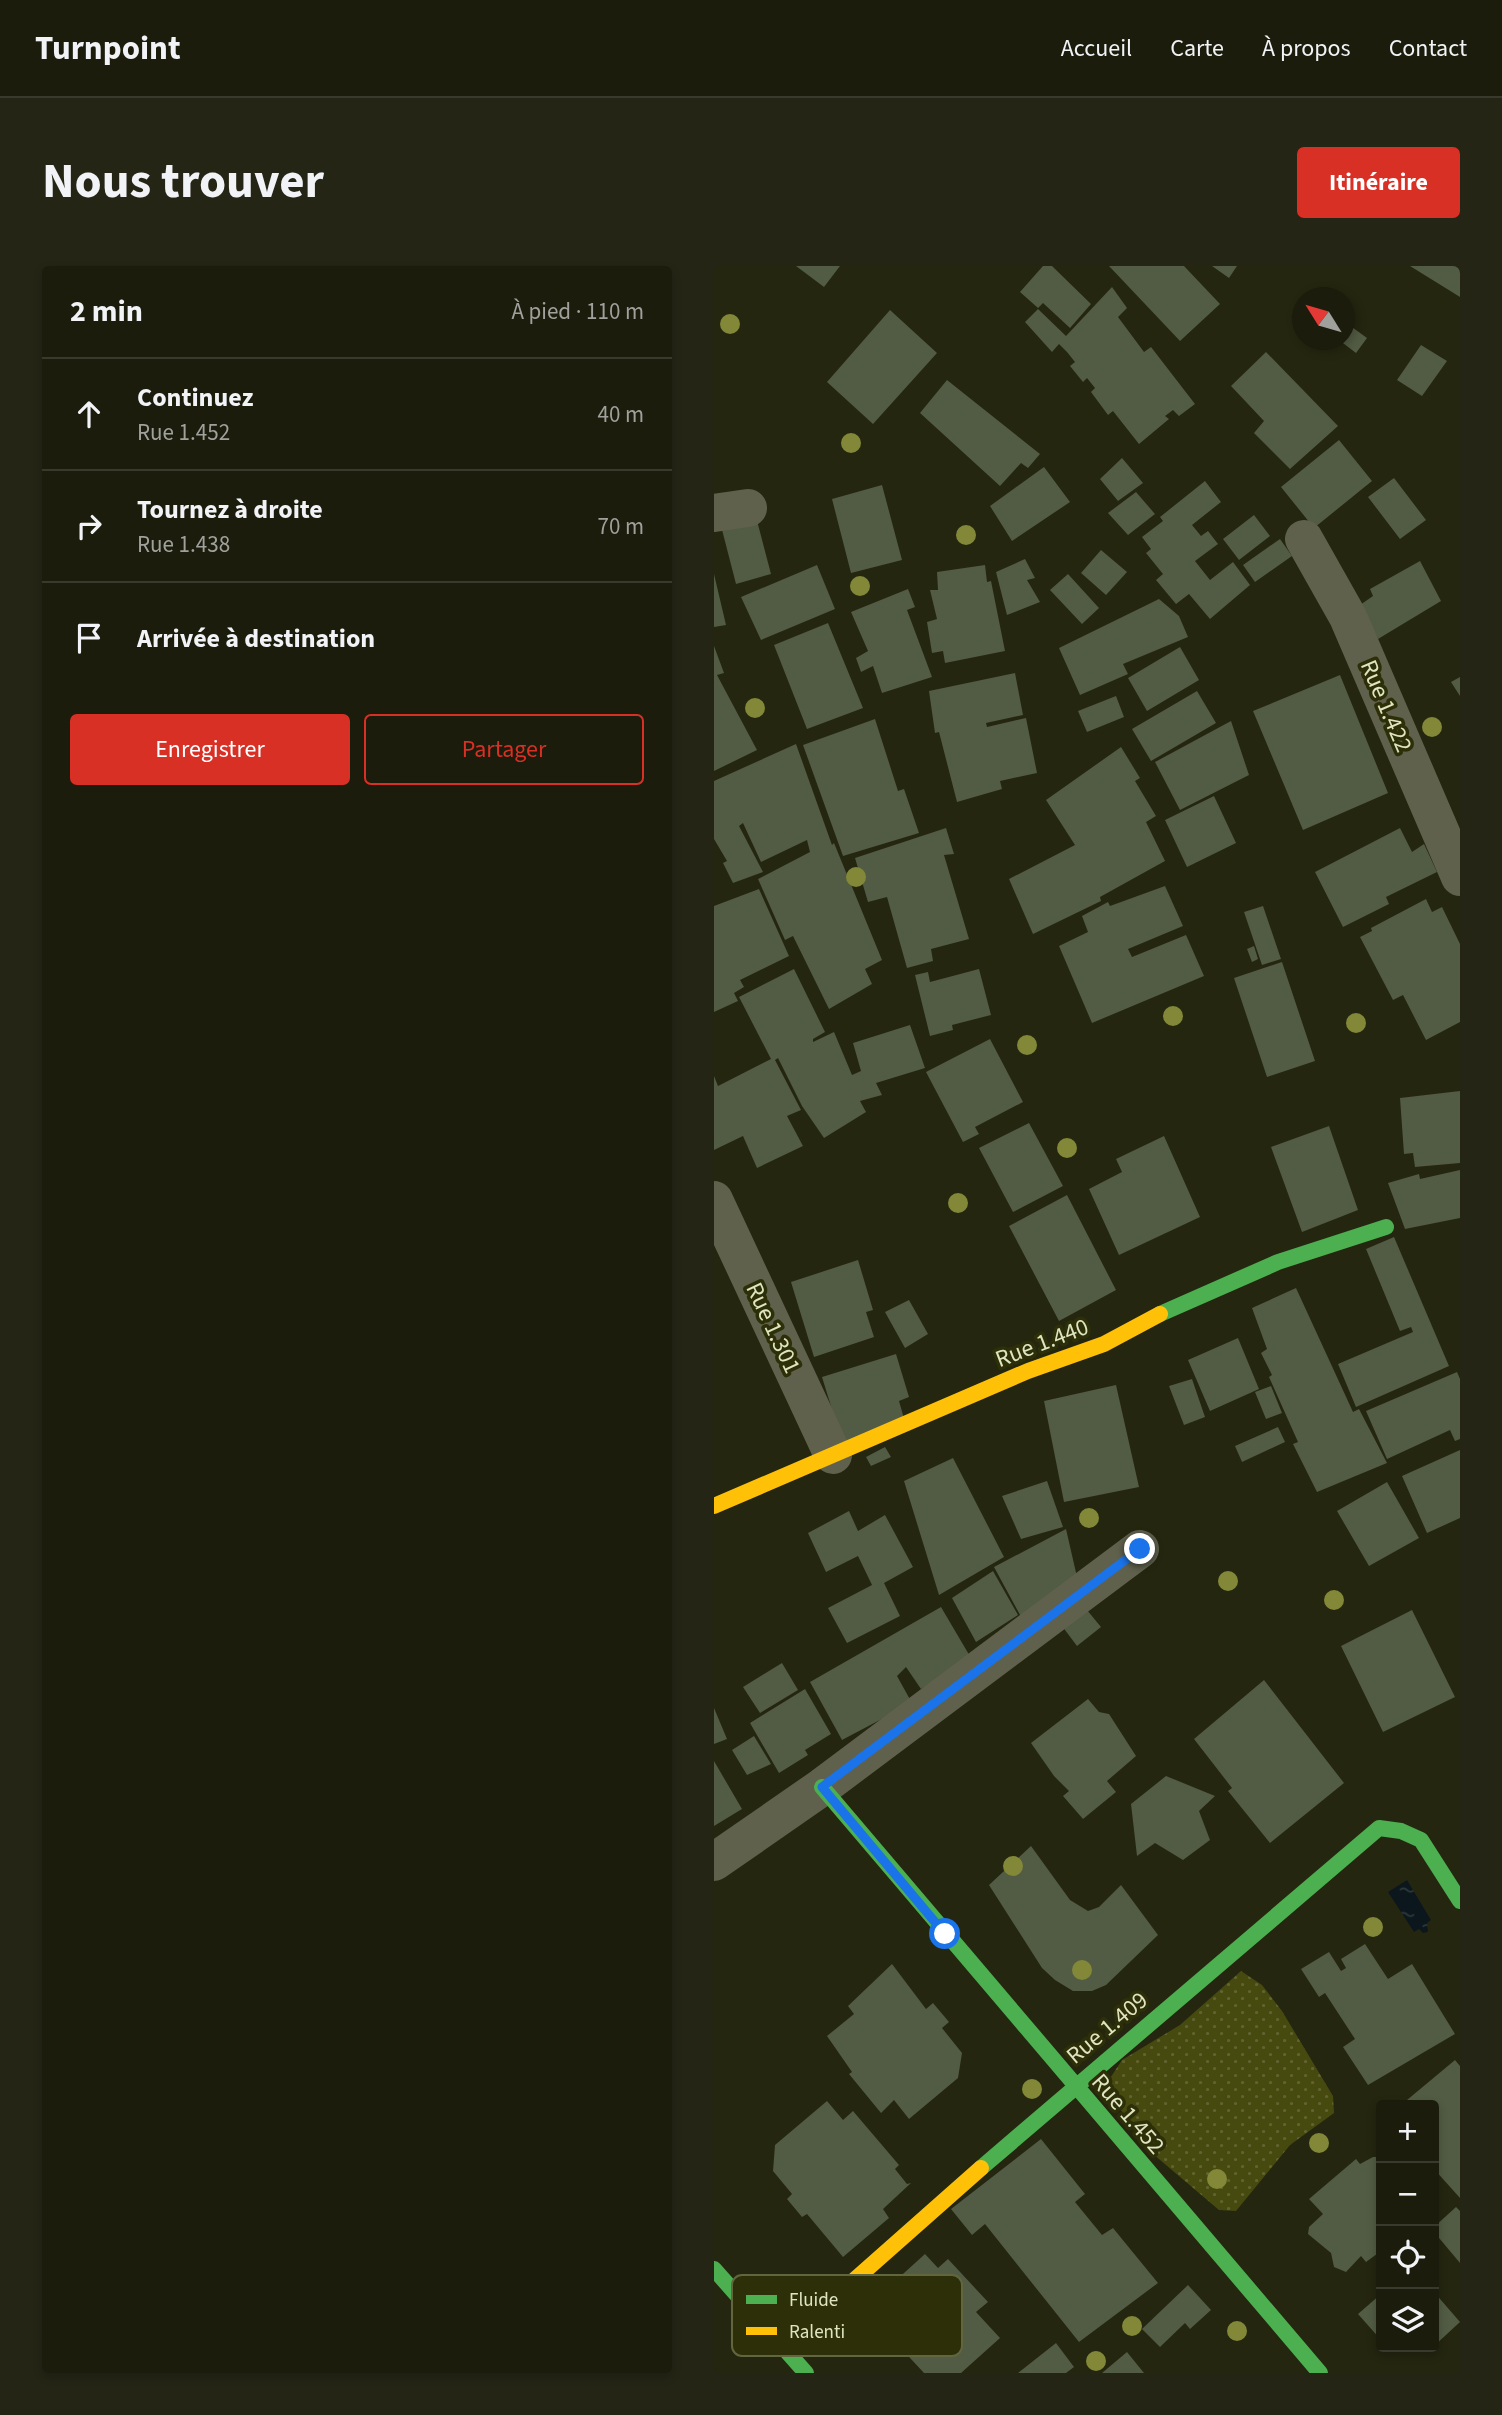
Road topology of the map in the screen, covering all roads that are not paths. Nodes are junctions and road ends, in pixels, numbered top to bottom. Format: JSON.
{"nodes":[{"id":1,"x":1304,"y":539,"type":"dead end"},
{"id":2,"x":1460,"y":877,"type":"edge"},
{"id":3,"x":714,"y":1200,"type":"edge"},
{"id":4,"x":1387,"y":1227,"type":"dead end"},
{"id":5,"x":833,"y":1455,"type":"junction"},
{"id":6,"x":714,"y":1506,"type":"edge"},
{"id":7,"x":1140,"y":1549,"type":"dead end"},
{"id":8,"x":822,"y":1787,"type":"junction"},
{"id":9,"x":714,"y":1862,"type":"edge"},
{"id":10,"x":1460,"y":1901,"type":"edge"},
{"id":11,"x":1074,"y":2086,"type":"junction"},
{"id":12,"x":860,"y":2275,"type":"edge"},
{"id":13,"x":718,"y":2282,"type":"edge"},
{"id":14,"x":732,"y":2296,"type":"edge"},
{"id":15,"x":791,"y":2356,"type":"edge"},
{"id":16,"x":806,"y":2373,"type":"edge"},
{"id":17,"x":1321,"y":2373,"type":"edge"}],
"edges":[{"from":1,"to":2,"type":"street","name":"Rue 1.422"},
{"from":3,"to":5,"type":"street","name":"Rue 1.301"},
{"from":4,"to":5,"type":"street","name":"Rue 1.440"},
{"from":5,"to":6,"type":"street","name":"Rue 1.440"},
{"from":7,"to":8,"type":"street"},
{"from":8,"to":9,"type":"street"},
{"from":8,"to":11,"type":"street","name":"Rue 1.452"},
{"from":10,"to":11,"type":"street","name":"Rue 1.409"},
{"from":11,"to":12,"type":"street","name":"Rue 1.409"},
{"from":11,"to":17,"type":"street","name":"Rue 1.452"},
{"from":13,"to":14,"type":"street"},
{"from":15,"to":16,"type":"street"}]}
